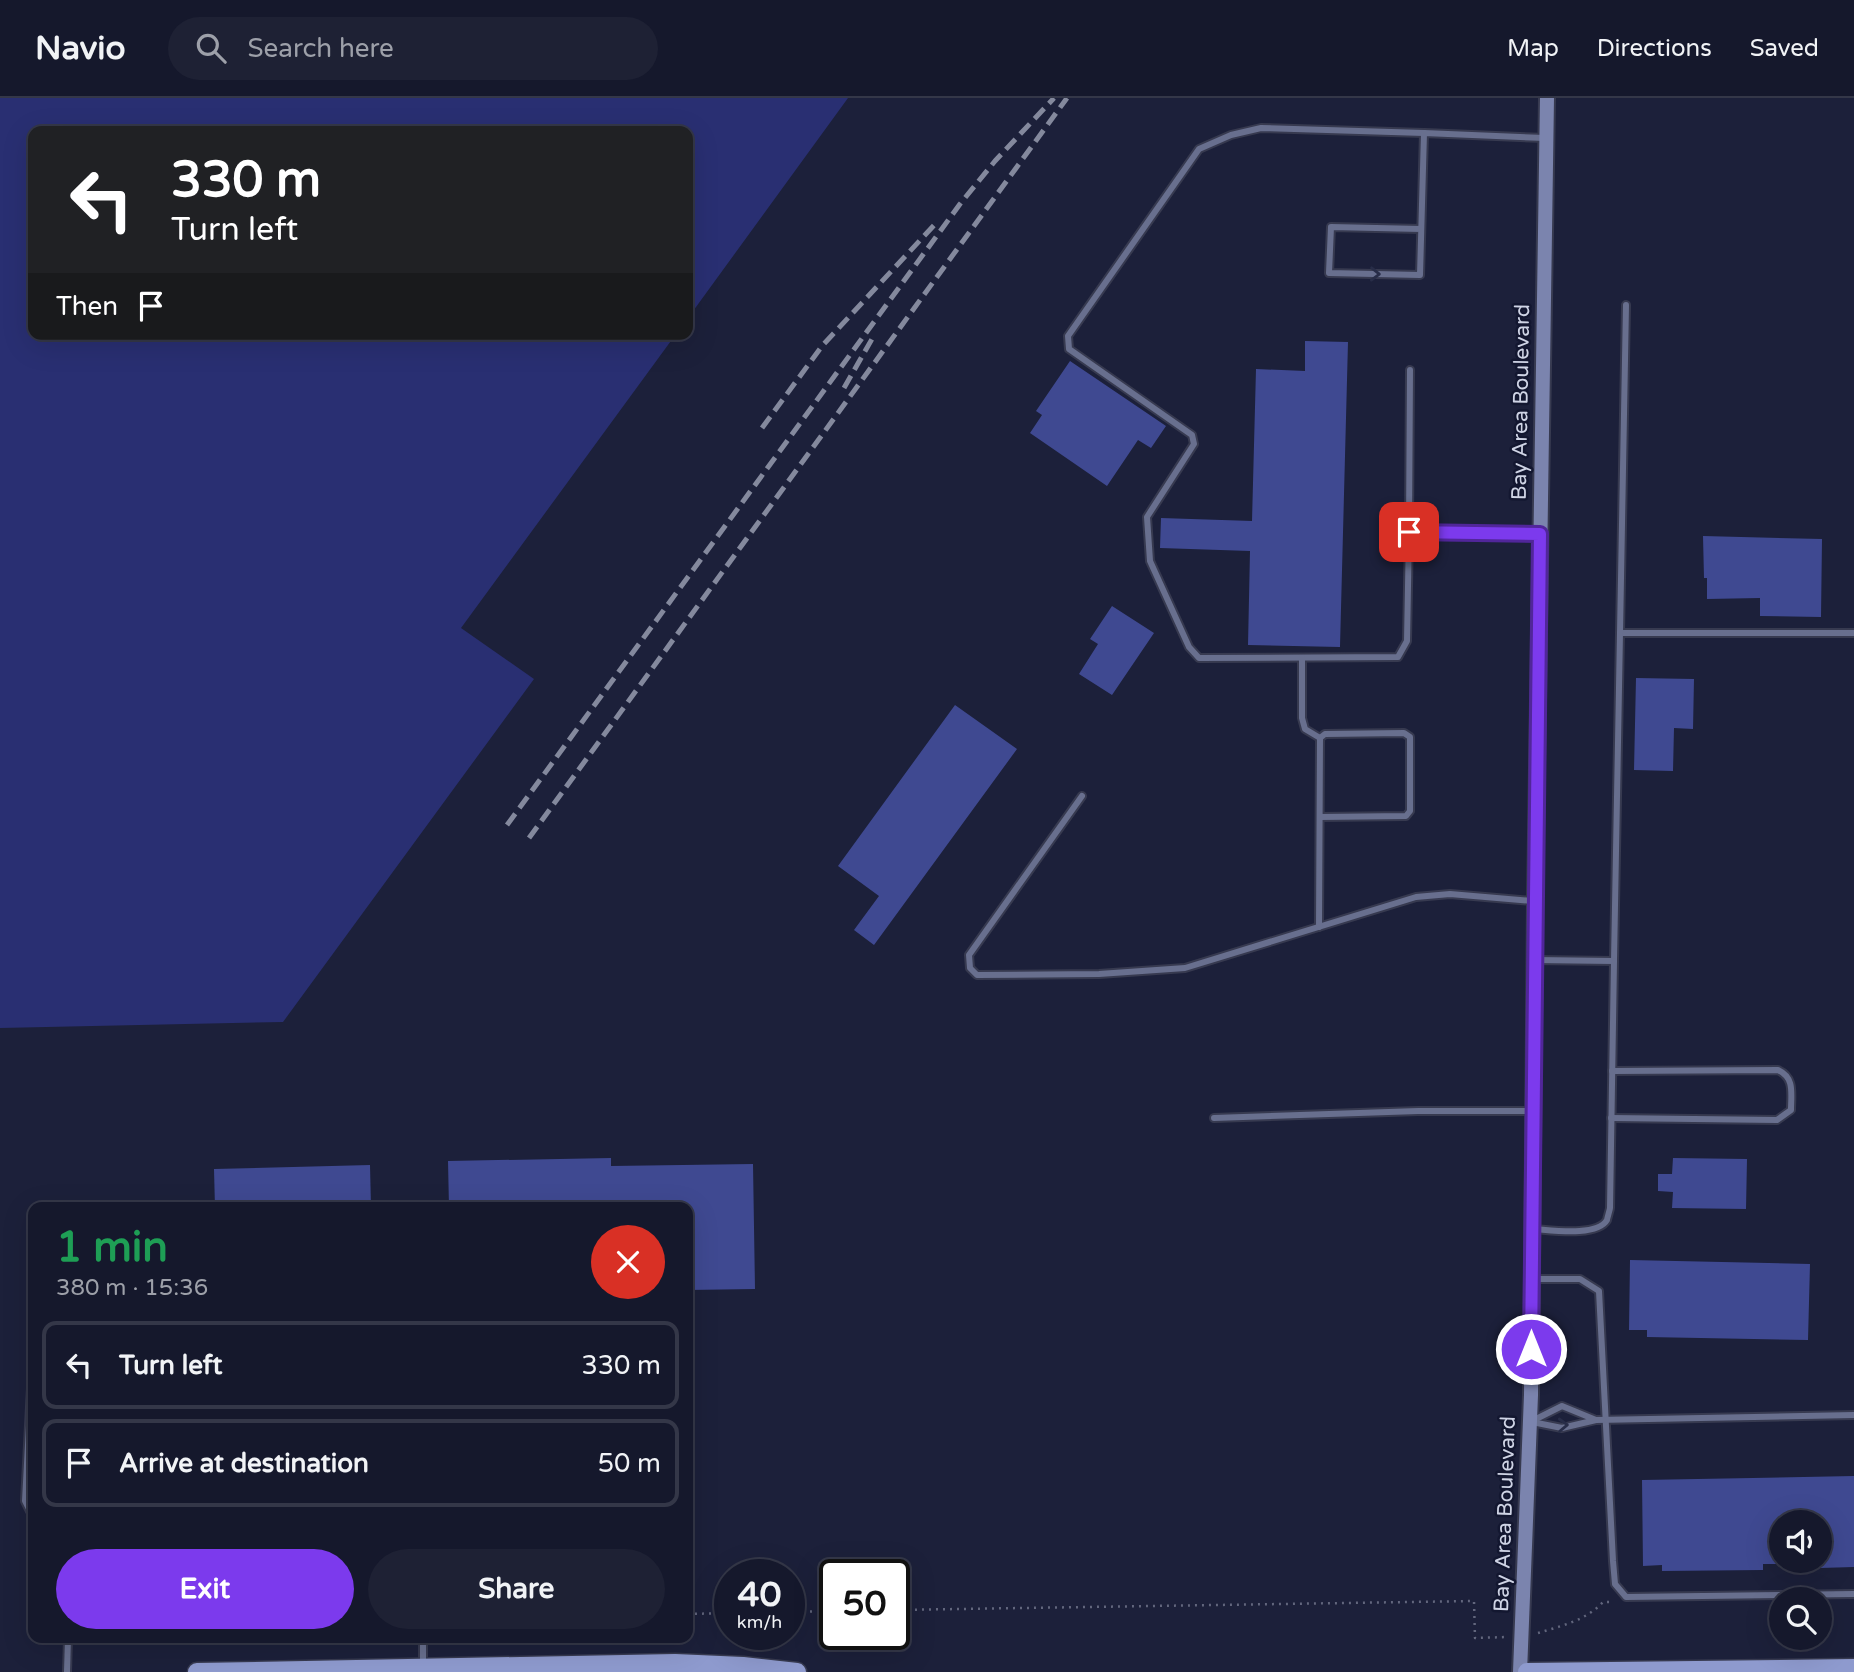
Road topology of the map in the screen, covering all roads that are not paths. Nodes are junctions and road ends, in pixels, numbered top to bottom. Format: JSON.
{"nodes":[{"id":1,"x":1547,"y":98,"type":"edge"},
{"id":2,"x":1424,"y":132,"type":"junction"},
{"id":3,"x":1546,"y":138,"type":"junction"},
{"id":4,"x":1421,"y":229,"type":"junction"},
{"id":5,"x":1626,"y":305,"type":"dead end"},
{"id":6,"x":1410,"y":370,"type":"dead end"},
{"id":7,"x":1409,"y":532,"type":"junction"},
{"id":8,"x":1540,"y":534,"type":"junction"},
{"id":9,"x":1620,"y":633,"type":"junction"},
{"id":10,"x":1854,"y":634,"type":"edge"},
{"id":11,"x":1302,"y":658,"type":"junction"},
{"id":12,"x":1320,"y":738,"type":"junction"},
{"id":13,"x":1083,"y":796,"type":"dead end"},
{"id":14,"x":1320,"y":817,"type":"junction"},
{"id":15,"x":1535,"y":901,"type":"junction"},
{"id":16,"x":1319,"y":927,"type":"junction"},
{"id":17,"x":1534,"y":960,"type":"junction"},
{"id":18,"x":1614,"y":961,"type":"junction"},
{"id":19,"x":1612,"y":1071,"type":"junction"},
{"id":20,"x":1533,"y":1111,"type":"junction"},
{"id":21,"x":1214,"y":1118,"type":"dead end"},
{"id":22,"x":1611,"y":1118,"type":"junction"},
{"id":23,"x":1532,"y":1229,"type":"junction"},
{"id":24,"x":1531,"y":1279,"type":"junction"},
{"id":25,"x":1854,"y":1415,"type":"edge"},
{"id":26,"x":1596,"y":1420,"type":"junction"},
{"id":27,"x":1605,"y":1420,"type":"junction"},
{"id":28,"x":1530,"y":1421,"type":"junction"},
{"id":29,"x":28,"y":1433,"type":"edge"},
{"id":30,"x":28,"y":1507,"type":"edge"},
{"id":31,"x":1854,"y":1594,"type":"edge"},
{"id":32,"x":68,"y":1643,"type":"edge"},
{"id":33,"x":423,"y":1643,"type":"edge"},
{"id":34,"x":423,"y":1668,"type":"junction"},
{"id":35,"x":1854,"y":1668,"type":"edge"},
{"id":36,"x":1654,"y":1670,"type":"edge"},
{"id":37,"x":67,"y":1672,"type":"edge"},
{"id":38,"x":197,"y":1672,"type":"edge"},
{"id":39,"x":797,"y":1672,"type":"edge"},
{"id":40,"x":1520,"y":1672,"type":"edge"},
{"id":41,"x":1527,"y":1672,"type":"edge"}],
"edges":[{"from":1,"to":3,"type":"main road","name":"Bay Area Boulevard"},
{"from":2,"to":3,"type":"lane"},
{"from":2,"to":4,"type":"lane"},
{"from":2,"to":11,"type":"lane"},
{"from":3,"to":8,"type":"main road","name":"Bay Area Boulevard"},
{"from":4,"to":4,"type":"lane","one_way":true},
{"from":5,"to":9,"type":"lane"},
{"from":6,"to":7,"type":"lane"},
{"from":7,"to":8,"type":"lane"},
{"from":7,"to":11,"type":"lane"},
{"from":8,"to":15,"type":"main road","name":"Bay Area Boulevard"},
{"from":9,"to":10,"type":"lane"},
{"from":9,"to":18,"type":"lane"},
{"from":11,"to":12,"type":"lane"},
{"from":12,"to":14,"type":"lane"},
{"from":12,"to":14,"type":"lane"},
{"from":13,"to":16,"type":"lane"},
{"from":14,"to":16,"type":"lane"},
{"from":15,"to":16,"type":"lane"},
{"from":15,"to":17,"type":"main road","name":"Bay Area Boulevard"},
{"from":17,"to":18,"type":"lane"},
{"from":17,"to":20,"type":"main road","name":"Bay Area Boulevard"},
{"from":18,"to":19,"type":"lane"},
{"from":19,"to":22,"type":"lane"},
{"from":19,"to":22,"type":"lane"},
{"from":20,"to":21,"type":"lane"},
{"from":20,"to":23,"type":"main road","name":"Bay Area Boulevard"},
{"from":22,"to":23,"type":"lane"},
{"from":23,"to":24,"type":"main road","name":"Bay Area Boulevard"},
{"from":24,"to":27,"type":"lane"},
{"from":24,"to":28,"type":"main road","name":"Bay Area Boulevard"},
{"from":25,"to":27,"type":"lane"},
{"from":26,"to":27,"type":"lane"},
{"from":28,"to":26,"type":"lane","one_way":true},
{"from":26,"to":28,"type":"lane"},
{"from":27,"to":31,"type":"lane"},
{"from":28,"to":40,"type":"main road","name":"Bay Area Boulevard"},
{"from":29,"to":30,"type":"lane"},
{"from":32,"to":37,"type":"lane"},
{"from":33,"to":34,"type":"lane"},
{"from":34,"to":38,"type":"main road"},
{"from":34,"to":39,"type":"main road"},
{"from":35,"to":36,"type":"main road"},
{"from":36,"to":41,"type":"main road"}]}
